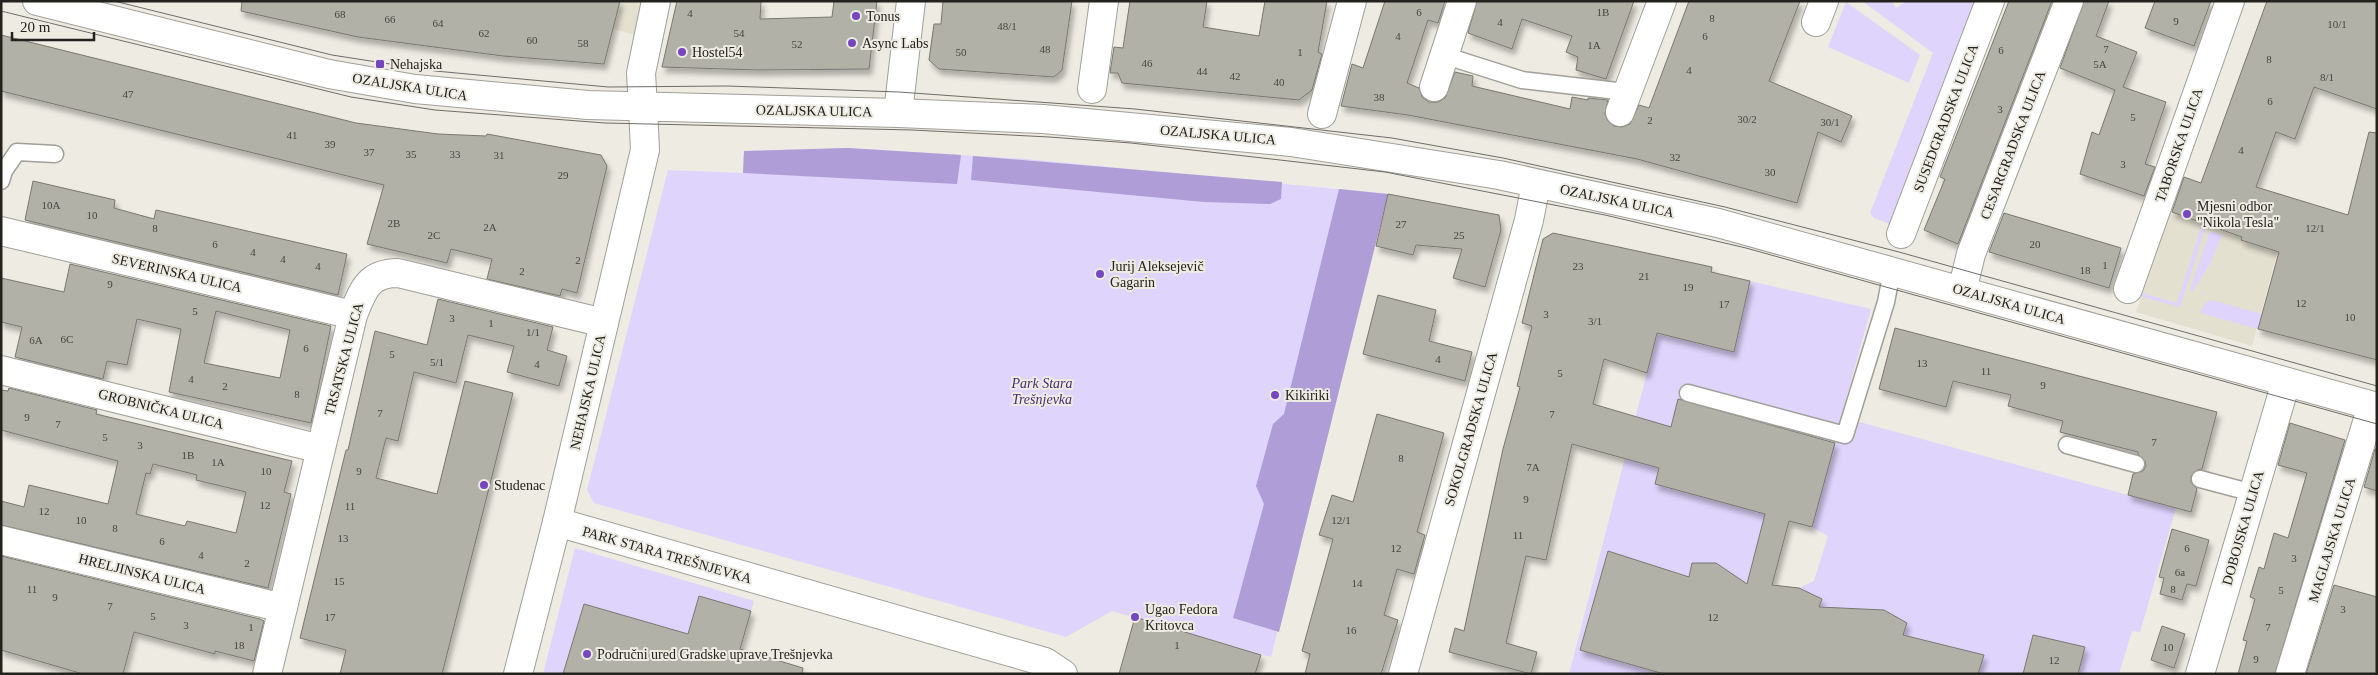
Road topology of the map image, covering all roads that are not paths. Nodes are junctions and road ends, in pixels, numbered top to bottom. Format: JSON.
{"nodes":[{"id":1,"x":37,"y":1,"type":"edge"},
{"id":2,"x":656,"y":1,"type":"edge"},
{"id":3,"x":911,"y":1,"type":"edge"},
{"id":4,"x":1104,"y":1,"type":"edge"},
{"id":5,"x":1352,"y":1,"type":"edge"},
{"id":6,"x":1462,"y":1,"type":"edge"},
{"id":7,"x":1662,"y":1,"type":"edge"},
{"id":8,"x":1990,"y":1,"type":"edge"},
{"id":9,"x":2069,"y":1,"type":"edge"},
{"id":10,"x":2230,"y":1,"type":"edge"},
{"id":11,"x":1443,"y":56,"type":"junction"},
{"id":12,"x":1434,"y":87,"type":"dead end"},
{"id":13,"x":1092,"y":89,"type":"dead end"},
{"id":14,"x":1623,"y":102,"type":"joint"},
{"id":15,"x":643,"y":108,"type":"junction"},
{"id":16,"x":898,"y":113,"type":"junction"},
{"id":17,"x":1322,"y":114,"type":"dead end"},
{"id":18,"x":55,"y":154,"type":"dead end"},
{"id":19,"x":1,"y":181,"type":"edge"},
{"id":20,"x":1536,"y":184,"type":"junction"},
{"id":21,"x":1,"y":231,"type":"edge"},
{"id":22,"x":1902,"y":234,"type":"dead end"},
{"id":23,"x":1892,"y":272,"type":"junction"},
{"id":24,"x":2128,"y":289,"type":"dead end"},
{"id":25,"x":1962,"y":291,"type":"junction"},
{"id":26,"x":353,"y":315,"type":"junction"},
{"id":27,"x":604,"y":322,"type":"junction"},
{"id":28,"x":1,"y":370,"type":"edge"},
{"id":29,"x":2286,"y":382,"type":"junction"},
{"id":30,"x":1688,"y":393,"type":"dead end"},
{"id":31,"x":2375,"y":407,"type":"edge"},
{"id":32,"x":2067,"y":445,"type":"dead end"},
{"id":33,"x":321,"y":449,"type":"junction"},
{"id":34,"x":2136,"y":464,"type":"dead end"},
{"id":35,"x":2200,"y":479,"type":"dead end"},
{"id":36,"x":2253,"y":494,"type":"junction"},
{"id":37,"x":557,"y":522,"type":"junction"},
{"id":38,"x":1,"y":540,"type":"edge"},
{"id":39,"x":283,"y":608,"type":"junction"},
{"id":40,"x":267,"y":674,"type":"edge"},
{"id":41,"x":518,"y":674,"type":"edge"},
{"id":42,"x":1063,"y":674,"type":"edge"},
{"id":43,"x":1403,"y":674,"type":"edge"},
{"id":44,"x":2200,"y":674,"type":"edge"},
{"id":45,"x":2290,"y":674,"type":"edge"}],
"edges":[{"from":1,"to":15,"type":"street","name":"OZALJSKA ULICA"},
{"from":2,"to":15,"type":"street","name":"NEHAJSKA ULICA"},
{"from":3,"to":16,"type":"street"},
{"from":4,"to":13,"type":"street"},
{"from":5,"to":17,"type":"street"},
{"from":6,"to":11,"type":"street"},
{"from":7,"to":14,"type":"street"},
{"from":8,"to":22,"type":"street","name":"SUSEDGRADSKA ULICA"},
{"from":9,"to":25,"type":"street","name":"CESARGRADSKA ULICA"},
{"from":10,"to":24,"type":"street","name":"TABORSKA ULICA"},
{"from":11,"to":12,"type":"street"},
{"from":11,"to":14,"type":"lane"},
{"from":15,"to":16,"type":"street","name":"OZALJSKA ULICA"},
{"from":15,"to":27,"type":"street","name":"NEHAJSKA ULICA"},
{"from":16,"to":20,"type":"street","name":"OZALJSKA ULICA"},
{"from":18,"to":19,"type":"lane"},
{"from":20,"to":23,"type":"street","name":"OZALJSKA ULICA"},
{"from":20,"to":43,"type":"street","name":"SOKOLGRADSKA ULICA"},
{"from":21,"to":26,"type":"street","name":"SEVERINSKA ULICA"},
{"from":23,"to":25,"type":"street","name":"OZALJSKA ULICA"},
{"from":23,"to":30,"type":"lane"},
{"from":25,"to":29,"type":"street","name":"OZALJSKA ULICA"},
{"from":26,"to":27,"type":"street","name":"TRSATSKA ULICA"},
{"from":26,"to":33,"type":"street","name":"TRSATSKA ULICA"},
{"from":27,"to":37,"type":"street","name":"NEHAJSKA ULICA"},
{"from":28,"to":33,"type":"street","name":"GROBNIČKA ULICA"},
{"from":29,"to":31,"type":"street","name":"OZALJSKA ULICA"},
{"from":29,"to":36,"type":"street","name":"DOBOJSKA ULICA"},
{"from":31,"to":45,"type":"street","name":"MAGLAJSKA ULICA"},
{"from":32,"to":34,"type":"lane"},
{"from":33,"to":39,"type":"street","name":"TRSATSKA ULICA"},
{"from":35,"to":36,"type":"lane"},
{"from":36,"to":44,"type":"street","name":"DOBOJSKA ULICA"},
{"from":37,"to":41,"type":"street","name":"NEHAJSKA ULICA"},
{"from":37,"to":42,"type":"street","name":"PARK STARA TREŠNJEVKA"},
{"from":38,"to":39,"type":"street","name":"HRELJINSKA ULICA"},
{"from":39,"to":40,"type":"street","name":"TRSATSKA ULICA"}]}
